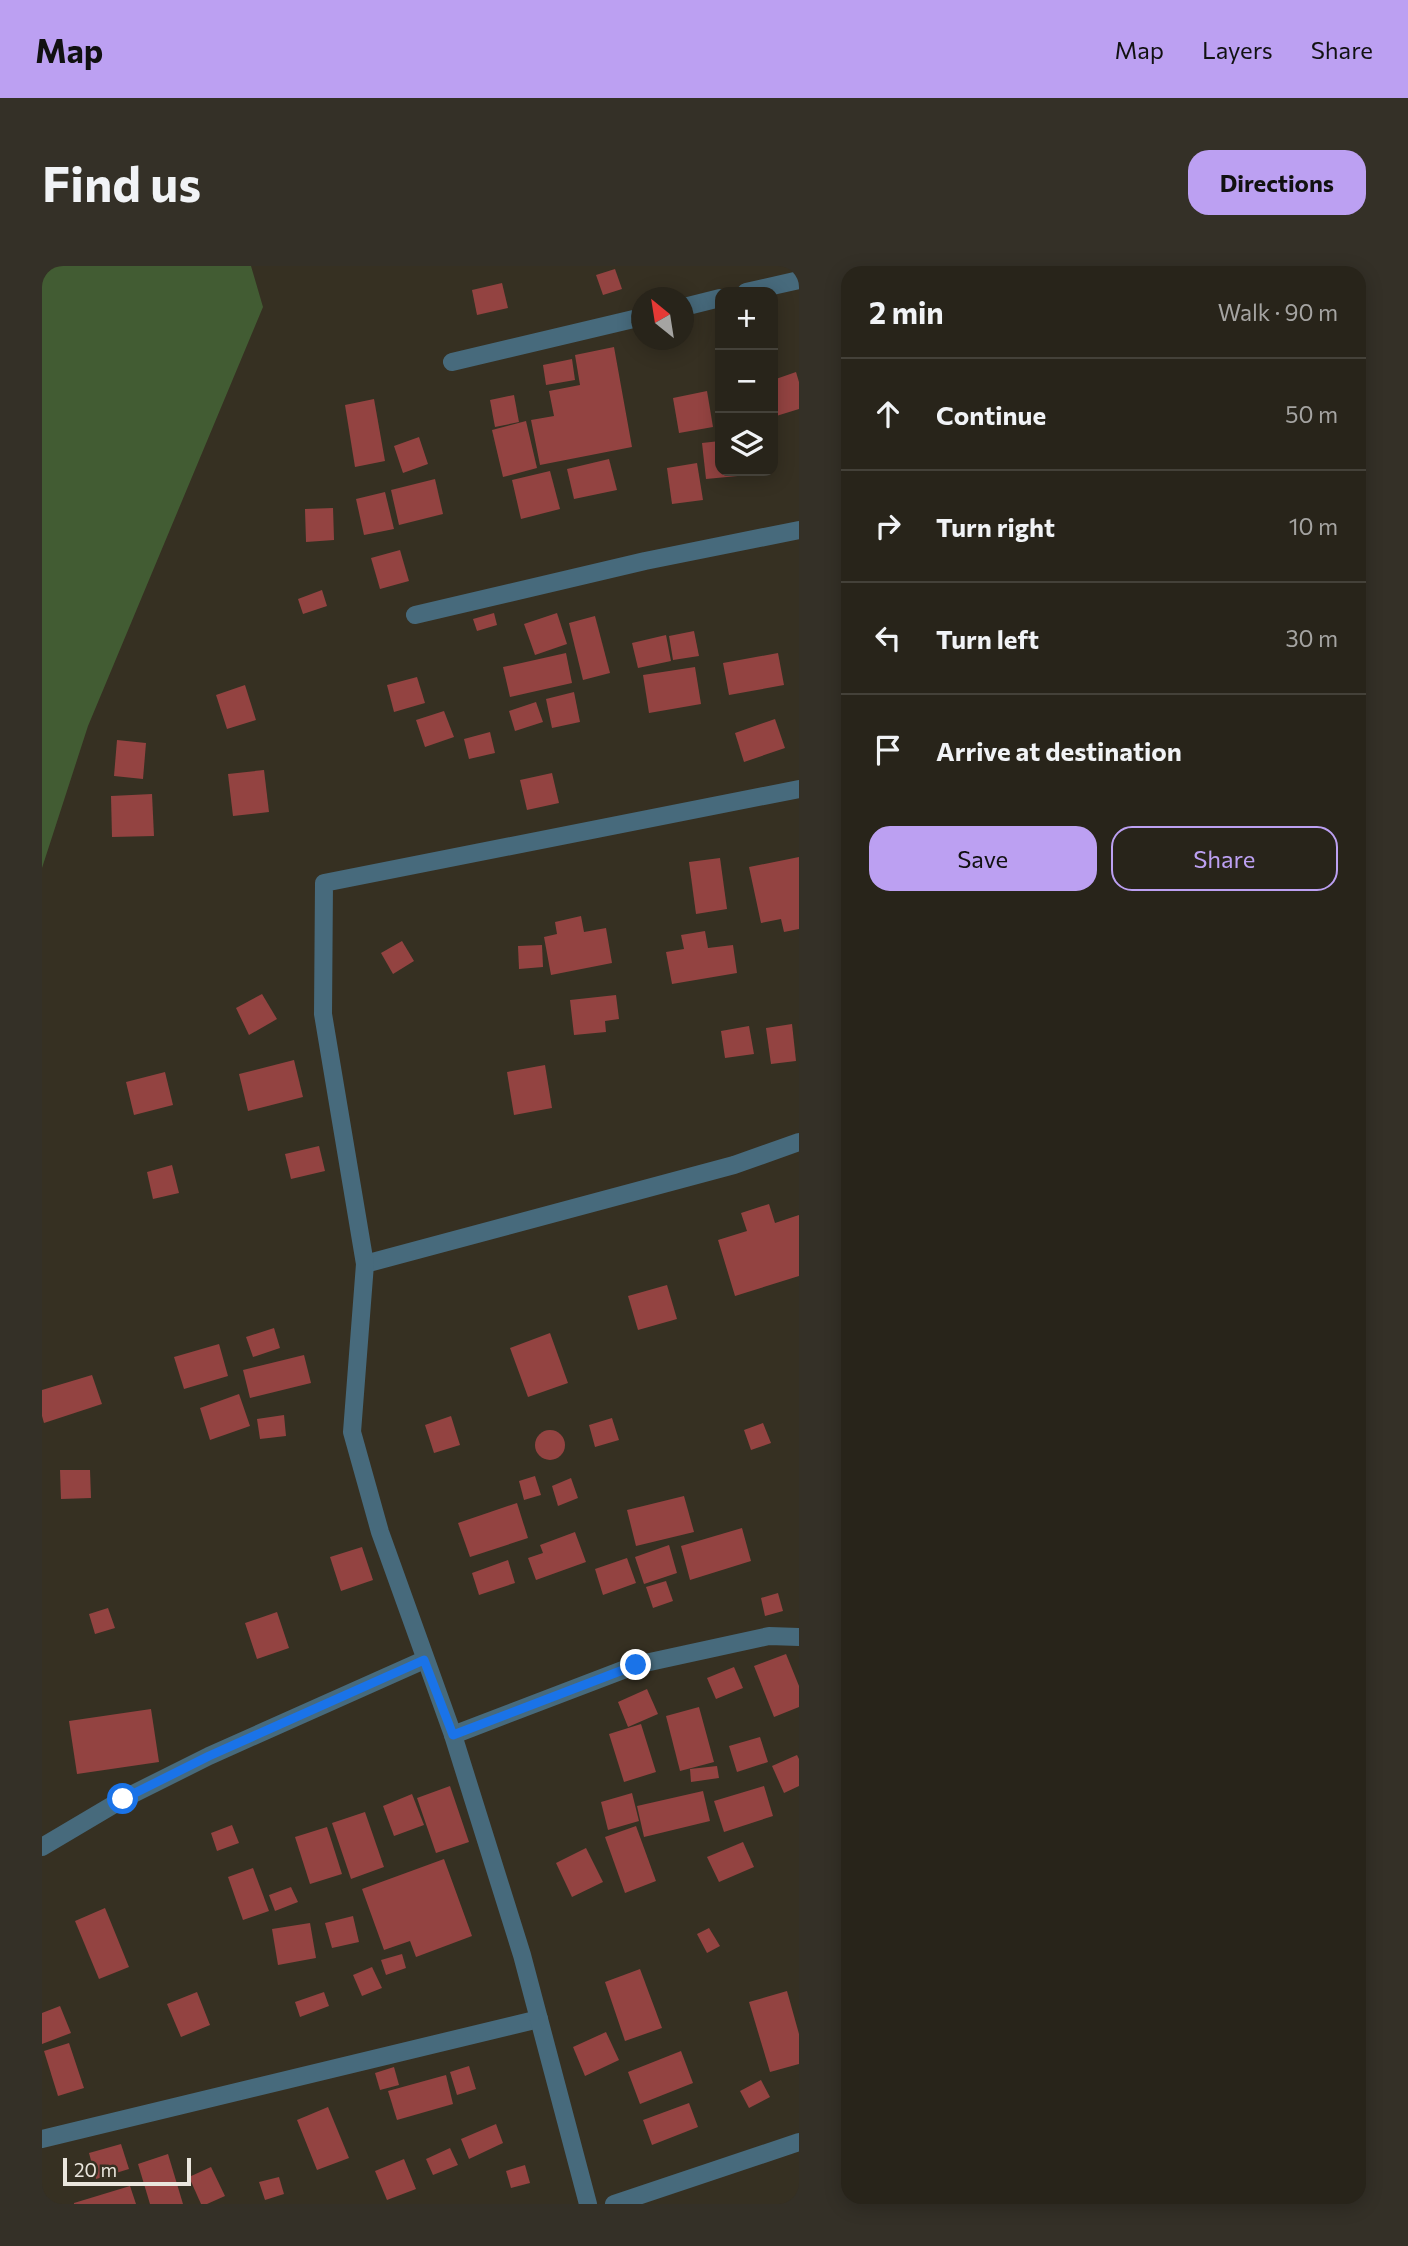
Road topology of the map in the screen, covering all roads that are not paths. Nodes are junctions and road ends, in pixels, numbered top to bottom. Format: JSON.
{"nodes":[{"id":1,"x":799,"y":280,"type":"edge"},
{"id":2,"x":768,"y":287,"type":"edge"},
{"id":3,"x":715,"y":299,"type":"edge"},
{"id":4,"x":694,"y":304,"type":"edge"},
{"id":5,"x":631,"y":320,"type":"edge"},
{"id":6,"x":452,"y":362,"type":"dead end"},
{"id":7,"x":799,"y":530,"type":"edge"},
{"id":8,"x":415,"y":615,"type":"dead end"},
{"id":9,"x":799,"y":789,"type":"edge"},
{"id":10,"x":799,"y":1142,"type":"edge"},
{"id":11,"x":365,"y":1264,"type":"junction"},
{"id":12,"x":799,"y":1637,"type":"edge"},
{"id":13,"x":424,"y":1660,"type":"junction"},
{"id":14,"x":453,"y":1735,"type":"junction"},
{"id":15,"x":42,"y":1847,"type":"edge"},
{"id":16,"x":539,"y":2019,"type":"junction"},
{"id":17,"x":42,"y":2139,"type":"edge"},
{"id":18,"x":799,"y":2142,"type":"edge"},
{"id":19,"x":588,"y":2204,"type":"edge"},
{"id":20,"x":614,"y":2204,"type":"edge"}],
"edges":[{"from":1,"to":2,"type":"street"},
{"from":3,"to":4,"type":"street"},
{"from":5,"to":6,"type":"street"},
{"from":7,"to":8,"type":"street"},
{"from":9,"to":11,"type":"street"},
{"from":10,"to":11,"type":"street"},
{"from":11,"to":13,"type":"street"},
{"from":12,"to":14,"type":"street"},
{"from":13,"to":14,"type":"street"},
{"from":13,"to":15,"type":"street"},
{"from":14,"to":16,"type":"street"},
{"from":16,"to":17,"type":"street"},
{"from":16,"to":19,"type":"street"},
{"from":18,"to":20,"type":"street"}]}
